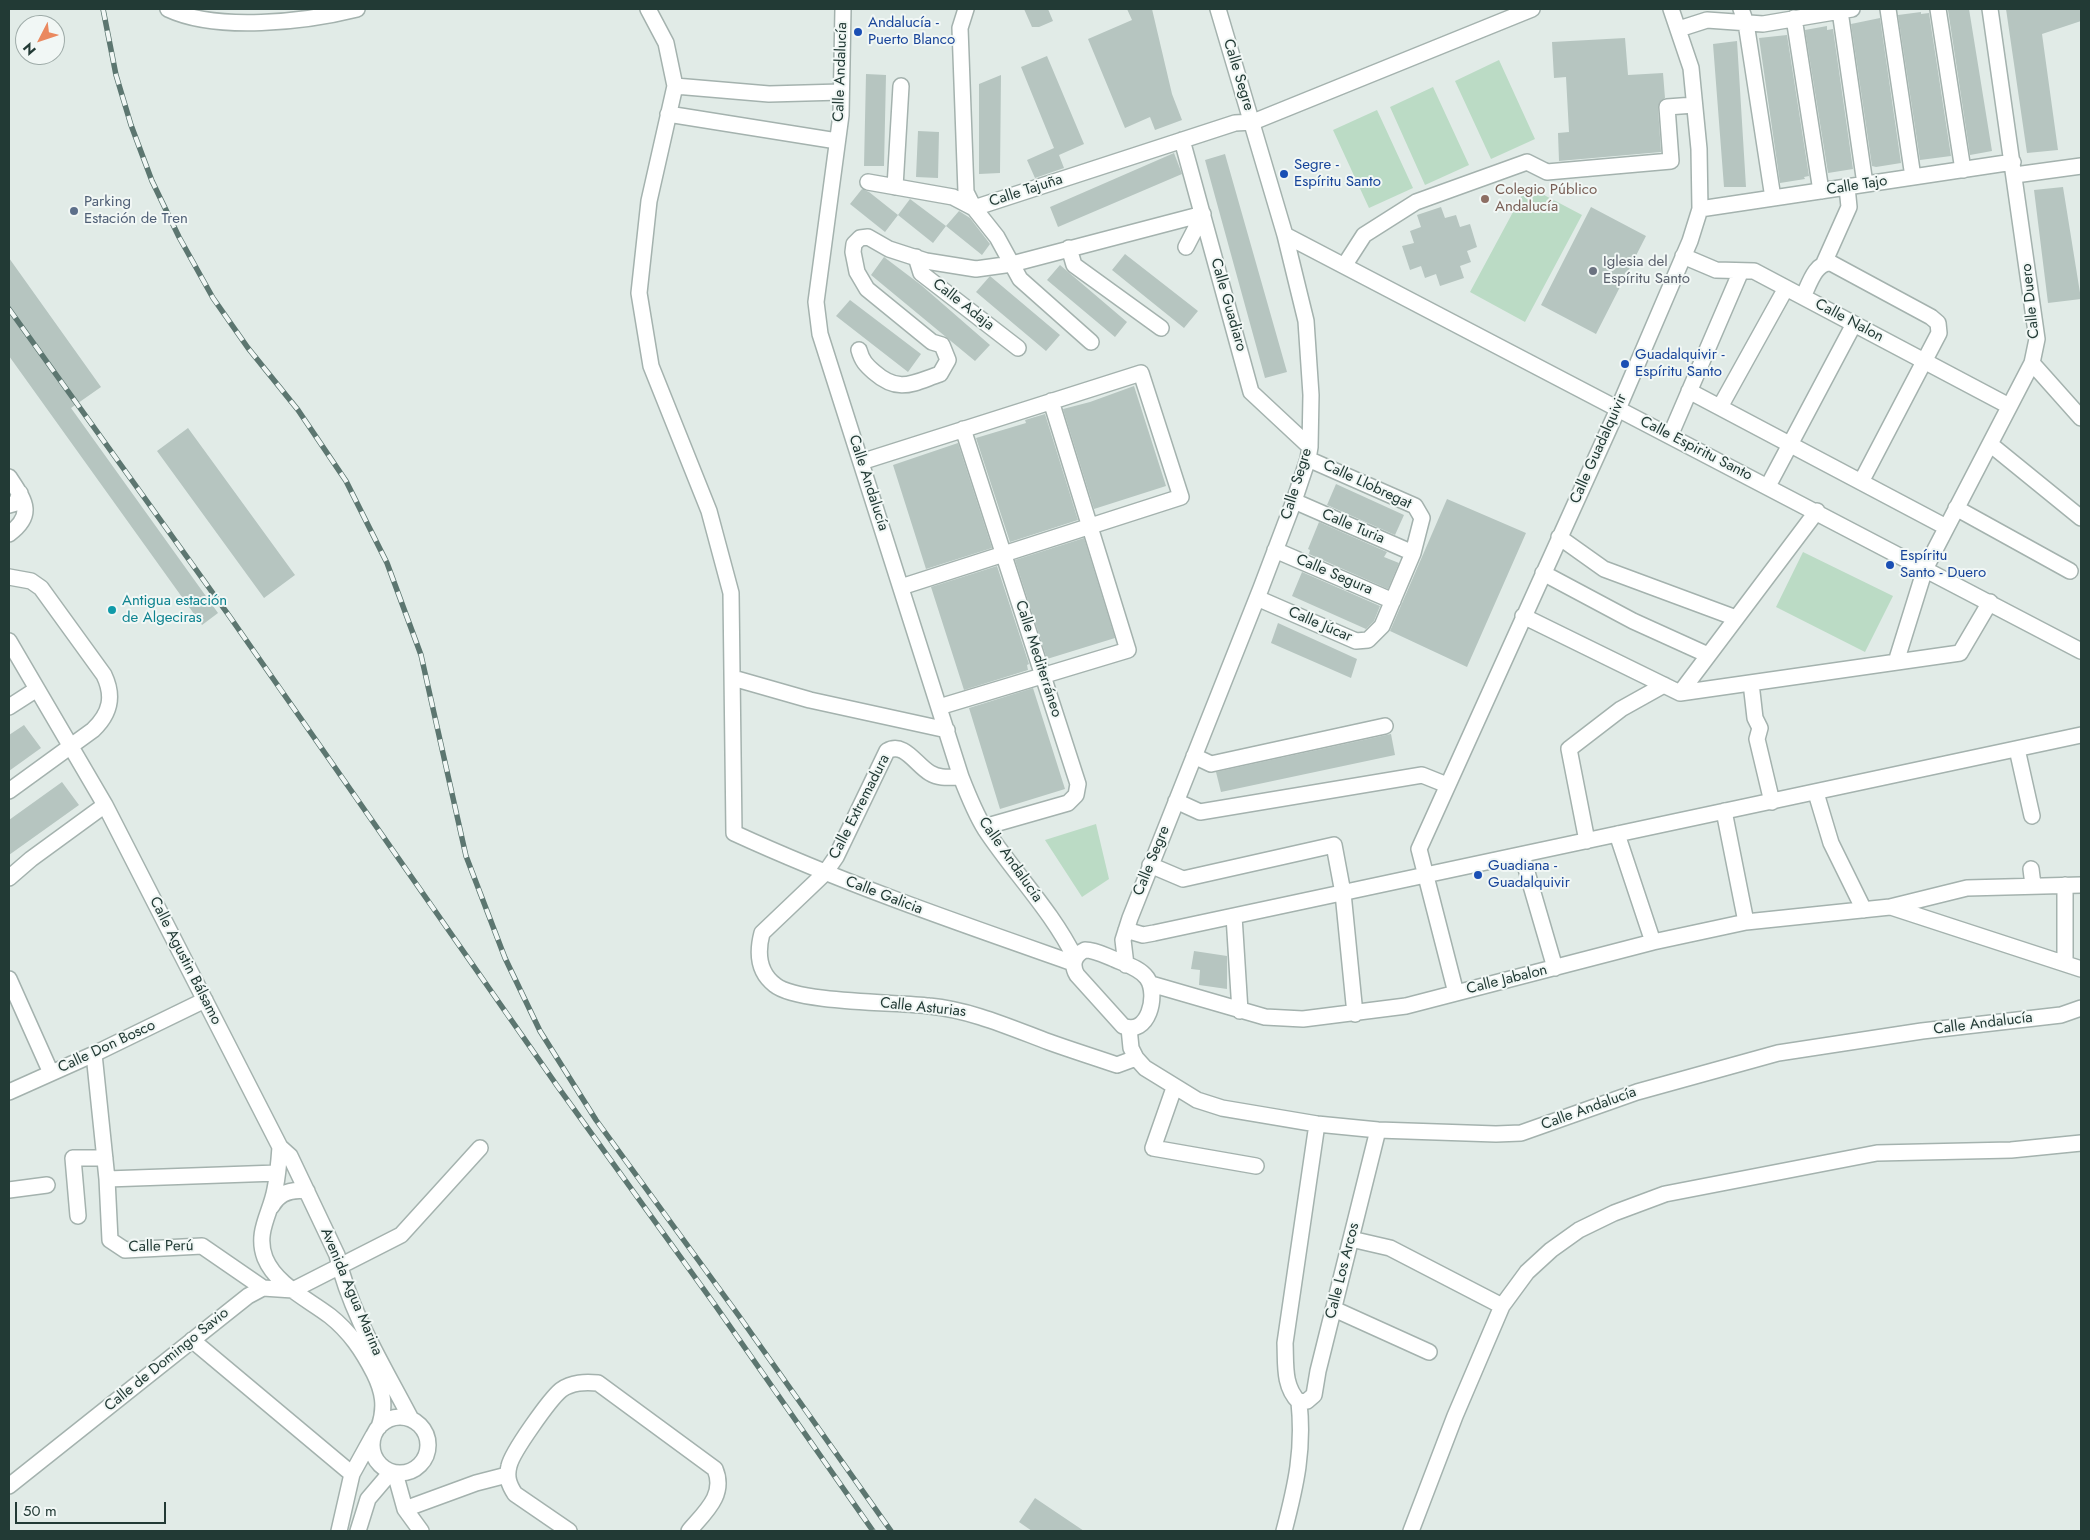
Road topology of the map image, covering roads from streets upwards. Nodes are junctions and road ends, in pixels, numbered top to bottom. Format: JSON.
{"nodes":[{"id":1,"x":168,"y":9,"type":"edge"},
{"id":2,"x":357,"y":9,"type":"edge"},
{"id":3,"x":648,"y":9,"type":"edge"},
{"id":4,"x":843,"y":9,"type":"edge"},
{"id":5,"x":966,"y":9,"type":"edge"},
{"id":6,"x":1218,"y":9,"type":"edge"},
{"id":7,"x":1532,"y":9,"type":"edge"},
{"id":8,"x":1671,"y":9,"type":"edge"},
{"id":9,"x":1718,"y":9,"type":"edge"},
{"id":10,"x":1888,"y":9,"type":"edge"},
{"id":11,"x":1938,"y":9,"type":"edge"},
{"id":12,"x":1990,"y":9,"type":"edge"},
{"id":13,"x":1846,"y":10,"type":"edge"},
{"id":14,"x":1743,"y":16,"type":"edge"},
{"id":15,"x":1794,"y":18,"type":"junction"},
{"id":16,"x":1707,"y":20,"type":"junction"},
{"id":17,"x":1680,"y":29,"type":"junction"},
{"id":18,"x":674,"y":86,"type":"junction"},
{"id":19,"x":901,"y":86,"type":"dead end"},
{"id":20,"x":841,"y":92,"type":"junction"},
{"id":21,"x":1694,"y":105,"type":"junction"},
{"id":22,"x":668,"y":114,"type":"junction"},
{"id":23,"x":1253,"y":122,"type":"junction"},
{"id":24,"x":1182,"y":140,"type":"junction"},
{"id":25,"x":837,"y":141,"type":"junction"},
{"id":26,"x":2081,"y":166,"type":"edge"},
{"id":27,"x":2014,"y":168,"type":"junction"},
{"id":28,"x":1963,"y":170,"type":"junction"},
{"id":29,"x":1913,"y":177,"type":"junction"},
{"id":30,"x":868,"y":182,"type":"dead end"},
{"id":31,"x":1865,"y":184,"type":"junction"},
{"id":32,"x":895,"y":187,"type":"junction"},
{"id":33,"x":1847,"y":187,"type":"junction"},
{"id":34,"x":1821,"y":191,"type":"junction"},
{"id":35,"x":1773,"y":198,"type":"junction"},
{"id":36,"x":974,"y":208,"type":"junction"},
{"id":37,"x":1700,"y":209,"type":"junction"},
{"id":38,"x":1203,"y":214,"type":"junction"},
{"id":39,"x":1285,"y":235,"type":"junction"},
{"id":40,"x":1186,"y":247,"type":"dead end"},
{"id":41,"x":1068,"y":248,"type":"junction"},
{"id":42,"x":1683,"y":256,"type":"junction"},
{"id":43,"x":916,"y":257,"type":"junction"},
{"id":44,"x":1824,"y":263,"type":"junction"},
{"id":45,"x":1012,"y":264,"type":"junction"},
{"id":46,"x":1344,"y":266,"type":"junction"},
{"id":47,"x":1741,"y":271,"type":"junction"},
{"id":48,"x":1786,"y":288,"type":"junction"},
{"id":49,"x":1803,"y":297,"type":"junction"},
{"id":50,"x":1854,"y":324,"type":"junction"},
{"id":51,"x":1161,"y":328,"type":"dead end"},
{"id":52,"x":1091,"y":342,"type":"dead end"},
{"id":53,"x":1018,"y":348,"type":"dead end"},
{"id":54,"x":859,"y":350,"type":"dead end"},
{"id":55,"x":1924,"y":361,"type":"junction"},
{"id":56,"x":2032,"y":363,"type":"junction"},
{"id":57,"x":1689,"y":391,"type":"junction"},
{"id":58,"x":1051,"y":401,"type":"junction"},
{"id":59,"x":2009,"y":406,"type":"junction"},
{"id":60,"x":1720,"y":407,"type":"junction"},
{"id":61,"x":1618,"y":409,"type":"junction"},
{"id":62,"x":2081,"y":418,"type":"edge"},
{"id":63,"x":963,"y":429,"type":"junction"},
{"id":64,"x":1670,"y":436,"type":"junction"},
{"id":65,"x":1990,"y":444,"type":"junction"},
{"id":66,"x":1790,"y":445,"type":"junction"},
{"id":67,"x":1309,"y":453,"type":"junction"},
{"id":68,"x":861,"y":462,"type":"junction"},
{"id":69,"x":9,"y":477,"type":"edge"},
{"id":70,"x":1861,"y":482,"type":"junction"},
{"id":71,"x":1768,"y":486,"type":"junction"},
{"id":72,"x":20,"y":493,"type":"junction"},
{"id":73,"x":1294,"y":501,"type":"junction"},
{"id":74,"x":9,"y":505,"type":"edge"},
{"id":75,"x":1956,"y":508,"type":"junction"},
{"id":76,"x":1817,"y":511,"type":"junction"},
{"id":77,"x":2081,"y":518,"type":"edge"},
{"id":78,"x":1090,"y":527,"type":"junction"},
{"id":79,"x":1946,"y":527,"type":"junction"},
{"id":80,"x":9,"y":534,"type":"edge"},
{"id":81,"x":1559,"y":537,"type":"junction"},
{"id":82,"x":1275,"y":550,"type":"junction"},
{"id":83,"x":1413,"y":553,"type":"junction"},
{"id":84,"x":1004,"y":554,"type":"junction"},
{"id":85,"x":1925,"y":569,"type":"junction"},
{"id":86,"x":2070,"y":571,"type":"dead end"},
{"id":87,"x":1543,"y":573,"type":"junction"},
{"id":88,"x":9,"y":577,"type":"edge"},
{"id":89,"x":901,"y":587,"type":"junction"},
{"id":90,"x":1257,"y":598,"type":"junction"},
{"id":91,"x":1393,"y":601,"type":"junction"},
{"id":92,"x":1990,"y":602,"type":"junction"},
{"id":93,"x":1523,"y":616,"type":"junction"},
{"id":94,"x":1736,"y":618,"type":"junction"},
{"id":95,"x":9,"y":641,"type":"edge"},
{"id":96,"x":2081,"y":651,"type":"edge"},
{"id":97,"x":1708,"y":655,"type":"junction"},
{"id":98,"x":1896,"y":662,"type":"junction"},
{"id":99,"x":1044,"y":675,"type":"junction"},
{"id":100,"x":733,"y":678,"type":"junction"},
{"id":101,"x":1751,"y":683,"type":"junction"},
{"id":102,"x":1664,"y":685,"type":"junction"},
{"id":103,"x":37,"y":688,"type":"junction"},
{"id":104,"x":1680,"y":693,"type":"junction"},
{"id":105,"x":9,"y":707,"type":"edge"},
{"id":106,"x":939,"y":708,"type":"junction"},
{"id":107,"x":1385,"y":726,"type":"dead end"},
{"id":108,"x":946,"y":730,"type":"junction"},
{"id":109,"x":2081,"y":735,"type":"edge"},
{"id":110,"x":70,"y":746,"type":"junction"},
{"id":111,"x":2017,"y":749,"type":"junction"},
{"id":112,"x":1194,"y":756,"type":"junction"},
{"id":113,"x":961,"y":777,"type":"junction"},
{"id":114,"x":1447,"y":785,"type":"junction"},
{"id":115,"x":9,"y":791,"type":"edge"},
{"id":116,"x":1816,"y":793,"type":"junction"},
{"id":117,"x":1176,"y":800,"type":"junction"},
{"id":118,"x":1772,"y":802,"type":"junction"},
{"id":119,"x":105,"y":805,"type":"junction"},
{"id":120,"x":1724,"y":812,"type":"junction"},
{"id":121,"x":2032,"y":816,"type":"dead end"},
{"id":122,"x":984,"y":827,"type":"junction"},
{"id":123,"x":1617,"y":834,"type":"junction"},
{"id":124,"x":1587,"y":841,"type":"junction"},
{"id":125,"x":1522,"y":855,"type":"junction"},
{"id":126,"x":1150,"y":865,"type":"junction"},
{"id":127,"x":2031,"y":869,"type":"dead end"},
{"id":128,"x":825,"y":873,"type":"junction"},
{"id":129,"x":1427,"y":875,"type":"junction"},
{"id":130,"x":9,"y":878,"type":"edge"},
{"id":131,"x":2081,"y":884,"type":"edge"},
{"id":132,"x":2033,"y":885,"type":"junction"},
{"id":133,"x":2065,"y":885,"type":"junction"},
{"id":134,"x":1343,"y":893,"type":"junction"},
{"id":135,"x":1890,"y":907,"type":"junction"},
{"id":136,"x":1864,"y":910,"type":"junction"},
{"id":137,"x":1234,"y":916,"type":"junction"},
{"id":138,"x":1746,"y":922,"type":"junction"},
{"id":139,"x":1058,"y":928,"type":"junction"},
{"id":140,"x":1124,"y":935,"type":"junction"},
{"id":141,"x":1653,"y":942,"type":"junction"},
{"id":142,"x":759,"y":947,"type":"joint"},
{"id":143,"x":1037,"y":950,"type":"junction"},
{"id":144,"x":1097,"y":952,"type":"junction"},
{"id":145,"x":1074,"y":960,"type":"junction"},
{"id":146,"x":2066,"y":963,"type":"junction"},
{"id":147,"x":1126,"y":965,"type":"junction"},
{"id":148,"x":1555,"y":968,"type":"junction"},
{"id":149,"x":2081,"y":969,"type":"edge"},
{"id":150,"x":9,"y":979,"type":"edge"},
{"id":151,"x":1151,"y":984,"type":"junction"},
{"id":152,"x":1456,"y":993,"type":"junction"},
{"id":153,"x":205,"y":1000,"type":"junction"},
{"id":154,"x":2081,"y":1008,"type":"edge"},
{"id":155,"x":1240,"y":1011,"type":"junction"},
{"id":156,"x":1355,"y":1014,"type":"junction"},
{"id":157,"x":1129,"y":1028,"type":"junction"},
{"id":158,"x":94,"y":1054,"type":"junction"},
{"id":159,"x":1136,"y":1058,"type":"junction"},
{"id":160,"x":51,"y":1073,"type":"junction"},
{"id":161,"x":1174,"y":1088,"type":"junction"},
{"id":162,"x":9,"y":1092,"type":"edge"},
{"id":163,"x":1317,"y":1124,"type":"junction"},
{"id":164,"x":1378,"y":1130,"type":"junction"},
{"id":165,"x":2081,"y":1143,"type":"edge"},
{"id":166,"x":280,"y":1147,"type":"junction"},
{"id":167,"x":480,"y":1148,"type":"dead end"},
{"id":168,"x":105,"y":1158,"type":"junction"},
{"id":169,"x":1256,"y":1166,"type":"dead end"},
{"id":170,"x":277,"y":1173,"type":"junction"},
{"id":171,"x":108,"y":1179,"type":"junction"},
{"id":172,"x":47,"y":1185,"type":"dead end"},
{"id":173,"x":9,"y":1190,"type":"edge"},
{"id":174,"x":306,"y":1191,"type":"junction"},
{"id":175,"x":270,"y":1211,"type":"junction"},
{"id":176,"x":78,"y":1216,"type":"dead end"},
{"id":177,"x":1351,"y":1239,"type":"junction"},
{"id":178,"x":340,"y":1268,"type":"junction"},
{"id":179,"x":263,"y":1288,"type":"junction"},
{"id":180,"x":293,"y":1290,"type":"junction"},
{"id":181,"x":1502,"y":1306,"type":"junction"},
{"id":182,"x":1334,"y":1309,"type":"junction"},
{"id":183,"x":192,"y":1340,"type":"junction"},
{"id":184,"x":1429,"y":1352,"type":"dead end"},
{"id":185,"x":1299,"y":1402,"type":"junction"},
{"id":186,"x":411,"y":1419,"type":"junction"},
{"id":187,"x":376,"y":1431,"type":"junction"},
{"id":188,"x":393,"y":1473,"type":"junction"},
{"id":189,"x":352,"y":1474,"type":"junction"},
{"id":190,"x":507,"y":1476,"type":"junction"},
{"id":191,"x":9,"y":1486,"type":"edge"},
{"id":192,"x":405,"y":1509,"type":"junction"},
{"id":193,"x":339,"y":1531,"type":"edge"},
{"id":194,"x":358,"y":1531,"type":"edge"},
{"id":195,"x":422,"y":1531,"type":"edge"},
{"id":196,"x":569,"y":1531,"type":"edge"},
{"id":197,"x":689,"y":1531,"type":"edge"},
{"id":198,"x":1284,"y":1531,"type":"edge"},
{"id":199,"x":1411,"y":1531,"type":"edge"}],
"edges":[{"from":1,"to":2,"type":"street"},
{"from":3,"to":18,"type":"street"},
{"from":4,"to":20,"type":"street","name":"Calle Andalucía"},
{"from":5,"to":36,"type":"street"},
{"from":6,"to":23,"type":"street","name":"Calle Segre"},
{"from":7,"to":23,"type":"street","name":"Calle Tajuña"},
{"from":8,"to":17,"type":"street","name":"Calle Guadalquivir"},
{"from":9,"to":16,"type":"street"},
{"from":10,"to":29,"type":"street"},
{"from":11,"to":28,"type":"street"},
{"from":12,"to":27,"type":"street","name":"Calle Duero"},
{"from":13,"to":15,"type":"street"},
{"from":13,"to":31,"type":"street"},
{"from":14,"to":15,"type":"street"},
{"from":14,"to":16,"type":"street"},
{"from":14,"to":35,"type":"street"},
{"from":15,"to":34,"type":"street"},
{"from":16,"to":17,"type":"street"},
{"from":17,"to":21,"type":"street","name":"Calle Guadalquivir"},
{"from":18,"to":20,"type":"street"},
{"from":18,"to":22,"type":"street"},
{"from":19,"to":32,"type":"street"},
{"from":20,"to":25,"type":"street","name":"Calle Andalucía"},
{"from":21,"to":37,"type":"street","name":"Calle Guadalquivir"},
{"from":21,"to":46,"type":"street"},
{"from":22,"to":25,"type":"street"},
{"from":22,"to":100,"type":"street"},
{"from":23,"to":24,"type":"street","name":"Calle Tajuña"},
{"from":23,"to":39,"type":"street","name":"Calle Segre"},
{"from":24,"to":36,"type":"street","name":"Calle Tajuña"},
{"from":24,"to":38,"type":"street","name":"Calle Guadiaro"},
{"from":25,"to":68,"type":"street","name":"Calle Andalucía"},
{"from":26,"to":27,"type":"street","name":"Calle Tajo"},
{"from":27,"to":28,"type":"street","name":"Calle Tajo"},
{"from":27,"to":56,"type":"street","name":"Calle Duero"},
{"from":28,"to":29,"type":"street","name":"Calle Tajo"},
{"from":29,"to":31,"type":"street","name":"Calle Tajo"},
{"from":30,"to":32,"type":"street","name":"Calle Tajuña"},
{"from":31,"to":33,"type":"street","name":"Calle Tajo"},
{"from":32,"to":36,"type":"street","name":"Calle Tajuña"},
{"from":33,"to":34,"type":"street","name":"Calle Tajo"},
{"from":33,"to":44,"type":"street"},
{"from":34,"to":35,"type":"street","name":"Calle Tajo"},
{"from":35,"to":37,"type":"street","name":"Calle Tajo"},
{"from":36,"to":45,"type":"street"},
{"from":37,"to":42,"type":"street","name":"Calle Guadalquivir"},
{"from":38,"to":40,"type":"street"},
{"from":38,"to":41,"type":"street"},
{"from":38,"to":67,"type":"street","name":"Calle Guadiaro"},
{"from":39,"to":46,"type":"street","name":"Calle Espiritu Santo"},
{"from":39,"to":67,"type":"street","name":"Calle Segre"},
{"from":41,"to":45,"type":"street"},
{"from":41,"to":51,"type":"street"},
{"from":42,"to":47,"type":"street","name":"Calle Nalon"},
{"from":42,"to":61,"type":"street","name":"Calle Guadalquivir"},
{"from":43,"to":45,"type":"street"},
{"from":43,"to":53,"type":"street","name":"Calle Adaja"},
{"from":43,"to":54,"type":"street"},
{"from":44,"to":49,"type":"street"},
{"from":44,"to":55,"type":"street"},
{"from":45,"to":52,"type":"street"},
{"from":46,"to":61,"type":"street","name":"Calle Espiritu Santo"},
{"from":47,"to":48,"type":"street","name":"Calle Nalon"},
{"from":47,"to":57,"type":"street"},
{"from":48,"to":49,"type":"street","name":"Calle Nalon"},
{"from":48,"to":60,"type":"street"},
{"from":49,"to":50,"type":"street","name":"Calle Nalon"},
{"from":50,"to":55,"type":"street","name":"Calle Nalon"},
{"from":50,"to":66,"type":"street"},
{"from":55,"to":59,"type":"street","name":"Calle Nalon"},
{"from":55,"to":70,"type":"street"},
{"from":56,"to":59,"type":"street","name":"Calle Duero"},
{"from":56,"to":62,"type":"street"},
{"from":57,"to":60,"type":"street"},
{"from":57,"to":64,"type":"street"},
{"from":58,"to":63,"type":"street"},
{"from":58,"to":78,"type":"street"},
{"from":58,"to":78,"type":"street"},
{"from":59,"to":65,"type":"street","name":"Calle Duero"},
{"from":60,"to":66,"type":"street"},
{"from":61,"to":64,"type":"street","name":"Calle Espiritu Santo"},
{"from":61,"to":81,"type":"street","name":"Calle Guadalquivir"},
{"from":63,"to":68,"type":"street"},
{"from":63,"to":84,"type":"street","name":"Calle Mediterráneo"},
{"from":64,"to":71,"type":"street","name":"Calle Espiritu Santo"},
{"from":65,"to":75,"type":"street","name":"Calle Duero"},
{"from":65,"to":77,"type":"street"},
{"from":66,"to":70,"type":"street"},
{"from":66,"to":71,"type":"street"},
{"from":67,"to":73,"type":"street","name":"Calle Segre"},
{"from":67,"to":83,"type":"street","name":"Calle Llobregat"},
{"from":68,"to":89,"type":"street","name":"Calle Andalucía"},
{"from":69,"to":72,"type":"street"},
{"from":70,"to":79,"type":"street"},
{"from":71,"to":76,"type":"street","name":"Calle Espiritu Santo"},
{"from":72,"to":74,"type":"street"},
{"from":72,"to":80,"type":"street"},
{"from":73,"to":82,"type":"street","name":"Calle Segre"},
{"from":73,"to":83,"type":"street","name":"Calle Turia"},
{"from":75,"to":79,"type":"street","name":"Calle Duero"},
{"from":75,"to":86,"type":"street"},
{"from":76,"to":85,"type":"street","name":"Calle Espiritu Santo"},
{"from":76,"to":94,"type":"street"},
{"from":78,"to":84,"type":"street"},
{"from":78,"to":99,"type":"street"},
{"from":79,"to":85,"type":"street","name":"Calle Duero"},
{"from":81,"to":87,"type":"street","name":"Calle Guadalquivir"},
{"from":81,"to":94,"type":"street"},
{"from":82,"to":90,"type":"street","name":"Calle Segre"},
{"from":82,"to":91,"type":"street","name":"Calle Segura"},
{"from":83,"to":91,"type":"street","name":"Calle Llobregat"},
{"from":84,"to":89,"type":"street"},
{"from":84,"to":99,"type":"street","name":"Calle Mediterráneo"},
{"from":85,"to":92,"type":"street","name":"Calle Espiritu Santo"},
{"from":85,"to":98,"type":"street","name":"Calle Duero"},
{"from":87,"to":93,"type":"street","name":"Calle Guadalquivir"},
{"from":87,"to":97,"type":"street"},
{"from":88,"to":110,"type":"street"},
{"from":89,"to":106,"type":"street","name":"Calle Andalucía"},
{"from":90,"to":91,"type":"street","name":"Calle Júcar"},
{"from":90,"to":112,"type":"street","name":"Calle Segre"},
{"from":92,"to":96,"type":"street","name":"Calle Espiritu Santo"},
{"from":92,"to":98,"type":"street"},
{"from":93,"to":102,"type":"street"},
{"from":93,"to":114,"type":"street","name":"Calle Guadalquivir"},
{"from":94,"to":97,"type":"street"},
{"from":95,"to":103,"type":"street","name":"Calle Agustin Bálsamo"},
{"from":97,"to":104,"type":"street"},
{"from":98,"to":101,"type":"street"},
{"from":99,"to":106,"type":"street"},
{"from":99,"to":122,"type":"street","name":"Calle Mediterráneo"},
{"from":100,"to":108,"type":"street"},
{"from":100,"to":128,"type":"street","name":"Calle Galicia"},
{"from":101,"to":104,"type":"street"},
{"from":101,"to":118,"type":"street"},
{"from":102,"to":104,"type":"street"},
{"from":102,"to":124,"type":"street"},
{"from":103,"to":105,"type":"street"},
{"from":103,"to":110,"type":"street","name":"Calle Agustin Bálsamo"},
{"from":106,"to":108,"type":"street","name":"Calle Andalucía"},
{"from":107,"to":112,"type":"street"},
{"from":108,"to":113,"type":"street","name":"Calle Andalucía"},
{"from":109,"to":111,"type":"street"},
{"from":110,"to":115,"type":"street"},
{"from":110,"to":119,"type":"street","name":"Calle Agustin Bálsamo"},
{"from":111,"to":116,"type":"street"},
{"from":111,"to":121,"type":"street"},
{"from":112,"to":117,"type":"street","name":"Calle Segre"},
{"from":113,"to":122,"type":"street","name":"Calle Andalucía"},
{"from":113,"to":128,"type":"street","name":"Calle Extremadura"},
{"from":114,"to":117,"type":"street"},
{"from":114,"to":129,"type":"street","name":"Calle Guadalquivir"},
{"from":116,"to":118,"type":"street"},
{"from":116,"to":136,"type":"street"},
{"from":117,"to":126,"type":"street","name":"Calle Segre"},
{"from":118,"to":120,"type":"street"},
{"from":119,"to":130,"type":"street"},
{"from":119,"to":153,"type":"street","name":"Calle Agustin Bálsamo"},
{"from":120,"to":123,"type":"street"},
{"from":120,"to":138,"type":"street"},
{"from":122,"to":139,"type":"street","name":"Calle Andalucía"},
{"from":123,"to":124,"type":"street"},
{"from":123,"to":141,"type":"street"},
{"from":124,"to":125,"type":"street"},
{"from":125,"to":129,"type":"street"},
{"from":125,"to":148,"type":"street"},
{"from":126,"to":134,"type":"street"},
{"from":126,"to":140,"type":"street","name":"Calle Segre"},
{"from":127,"to":132,"type":"street"},
{"from":128,"to":142,"type":"street","name":"Calle Extremadura"},
{"from":128,"to":143,"type":"street","name":"Calle Galicia"},
{"from":129,"to":134,"type":"street"},
{"from":129,"to":152,"type":"street","name":"Calle Guadalquivir"},
{"from":131,"to":133,"type":"street","name":"Calle Jabalon"},
{"from":132,"to":133,"type":"street","name":"Calle Jabalon"},
{"from":132,"to":135,"type":"street","name":"Calle Jabalon"},
{"from":133,"to":146,"type":"street"},
{"from":134,"to":137,"type":"street"},
{"from":134,"to":156,"type":"street"},
{"from":135,"to":136,"type":"street","name":"Calle Jabalon"},
{"from":135,"to":146,"type":"street"},
{"from":136,"to":138,"type":"street","name":"Calle Jabalon"},
{"from":137,"to":140,"type":"street"},
{"from":137,"to":155,"type":"street"},
{"from":138,"to":141,"type":"street","name":"Calle Jabalon"},
{"from":139,"to":143,"type":"street"},
{"from":139,"to":144,"type":"street","name":"Calle Andalucía"},
{"from":139,"to":145,"type":"street","name":"Calle Andalucía"},
{"from":140,"to":144,"type":"street"},
{"from":140,"to":147,"type":"street","name":"Calle Segre"},
{"from":141,"to":148,"type":"street","name":"Calle Jabalon"},
{"from":142,"to":159,"type":"street","name":"Calle Asturias"},
{"from":143,"to":145,"type":"street","name":"Calle Galicia"},
{"from":144,"to":145,"type":"street"},
{"from":144,"to":147,"type":"street","name":"Calle Andalucía"},
{"from":145,"to":157,"type":"street","name":"Calle Andalucía"},
{"from":146,"to":149,"type":"street"},
{"from":147,"to":151,"type":"street","name":"Calle Andalucía"},
{"from":148,"to":152,"type":"street","name":"Calle Jabalon"},
{"from":150,"to":160,"type":"street"},
{"from":151,"to":155,"type":"street","name":"Calle Jabalon"},
{"from":151,"to":157,"type":"street"},
{"from":152,"to":156,"type":"street","name":"Calle Jabalon"},
{"from":153,"to":158,"type":"street","name":"Calle Don Bosco"},
{"from":153,"to":166,"type":"street","name":"Calle Agustin Bálsamo"},
{"from":154,"to":164,"type":"street","name":"Calle Andalucía"},
{"from":155,"to":156,"type":"street","name":"Calle Jabalon"},
{"from":157,"to":159,"type":"street"},
{"from":158,"to":160,"type":"street","name":"Calle Don Bosco"},
{"from":158,"to":168,"type":"street","name":"Calle Perú"},
{"from":159,"to":161,"type":"street","name":"Calle Andalucía"},
{"from":160,"to":162,"type":"street","name":"Calle Don Bosco"},
{"from":161,"to":163,"type":"street","name":"Calle Andalucía"},
{"from":161,"to":169,"type":"street"},
{"from":163,"to":164,"type":"street","name":"Calle Andalucía"},
{"from":163,"to":185,"type":"street"},
{"from":164,"to":177,"type":"street","name":"Calle Los Arcos"},
{"from":165,"to":181,"type":"street"},
{"from":166,"to":170,"type":"street"},
{"from":166,"to":174,"type":"street","name":"Avenida Agua Marina"},
{"from":167,"to":178,"type":"street"},
{"from":168,"to":171,"type":"street","name":"Calle Perú"},
{"from":168,"to":176,"type":"street"},
{"from":170,"to":171,"type":"street"},
{"from":170,"to":175,"type":"street"},
{"from":171,"to":179,"type":"street","name":"Calle Perú"},
{"from":172,"to":173,"type":"street"},
{"from":174,"to":175,"type":"street"},
{"from":174,"to":178,"type":"street","name":"Avenida Agua Marina"},
{"from":175,"to":180,"type":"street"},
{"from":177,"to":181,"type":"street"},
{"from":177,"to":182,"type":"street","name":"Calle Los Arcos"},
{"from":178,"to":180,"type":"street"},
{"from":178,"to":186,"type":"street","name":"Avenida Agua Marina"},
{"from":179,"to":180,"type":"street"},
{"from":179,"to":183,"type":"street","name":"Calle de Domingo Savio"},
{"from":180,"to":187,"type":"street","name":"Avenida Agua Marina"},
{"from":181,"to":199,"type":"street"},
{"from":182,"to":184,"type":"street"},
{"from":182,"to":185,"type":"street","name":"Calle Los Arcos"},
{"from":183,"to":189,"type":"street"},
{"from":183,"to":191,"type":"street","name":"Calle de Domingo Savio"},
{"from":185,"to":198,"type":"street"},
{"from":186,"to":187,"type":"street"},
{"from":186,"to":188,"type":"street"},
{"from":187,"to":188,"type":"street"},
{"from":187,"to":189,"type":"street","name":"Avenida Agua Marina"},
{"from":188,"to":192,"type":"street"},
{"from":188,"to":194,"type":"street"},
{"from":189,"to":193,"type":"street","name":"Avenida Agua Marina"},
{"from":190,"to":192,"type":"street"},
{"from":190,"to":196,"type":"street"},
{"from":190,"to":197,"type":"street"},
{"from":192,"to":195,"type":"street"}]}
